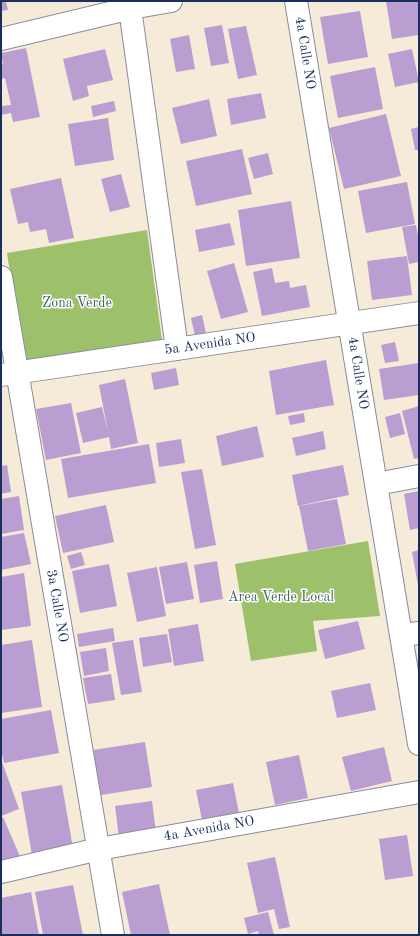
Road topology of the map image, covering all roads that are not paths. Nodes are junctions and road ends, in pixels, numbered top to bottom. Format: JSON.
{"nodes":[{"id":1,"x":171,"y":1,"type":"edge"},
{"id":2,"x":296,"y":1,"type":"edge"},
{"id":3,"x":130,"y":5,"type":"edge"},
{"id":4,"x":1,"y":39,"type":"edge"},
{"id":5,"x":1,"y":276,"type":"edge"},
{"id":6,"x":419,"y":313,"type":"edge"},
{"id":7,"x":350,"y":324,"type":"junction"},
{"id":8,"x":177,"y":349,"type":"junction"},
{"id":9,"x":9,"y":374,"type":"edge"},
{"id":10,"x":419,"y":476,"type":"edge"},
{"id":11,"x":376,"y":484,"type":"junction"},
{"id":12,"x":410,"y":634,"type":"edge"},
{"id":13,"x":419,"y":744,"type":"edge"},
{"id":14,"x":419,"y":792,"type":"edge"},
{"id":15,"x":99,"y":849,"type":"junction"},
{"id":16,"x":1,"y":872,"type":"edge"},
{"id":17,"x":113,"y":935,"type":"edge"}],
"edges":[{"from":1,"to":3,"type":"street"},
{"from":2,"to":7,"type":"street","name":"4a Calle NO"},
{"from":3,"to":4,"type":"street"},
{"from":3,"to":8,"type":"street"},
{"from":5,"to":9,"type":"street","name":"3a Calle NO"},
{"from":6,"to":7,"type":"street","name":"5a Avenida NO"},
{"from":7,"to":8,"type":"street","name":"5a Avenida NO"},
{"from":7,"to":11,"type":"street","name":"4a Calle NO"},
{"from":8,"to":9,"type":"street","name":"5a Avenida NO"},
{"from":9,"to":15,"type":"street","name":"3a Calle NO"},
{"from":10,"to":11,"type":"street"},
{"from":11,"to":12,"type":"street","name":"4a Calle NO"},
{"from":12,"to":13,"type":"street","name":"4a Calle NO"},
{"from":14,"to":15,"type":"street","name":"4a Avenida NO"},
{"from":15,"to":16,"type":"street","name":"4a Avenida NO"},
{"from":15,"to":17,"type":"street","name":"3a Calle NO"}]}
